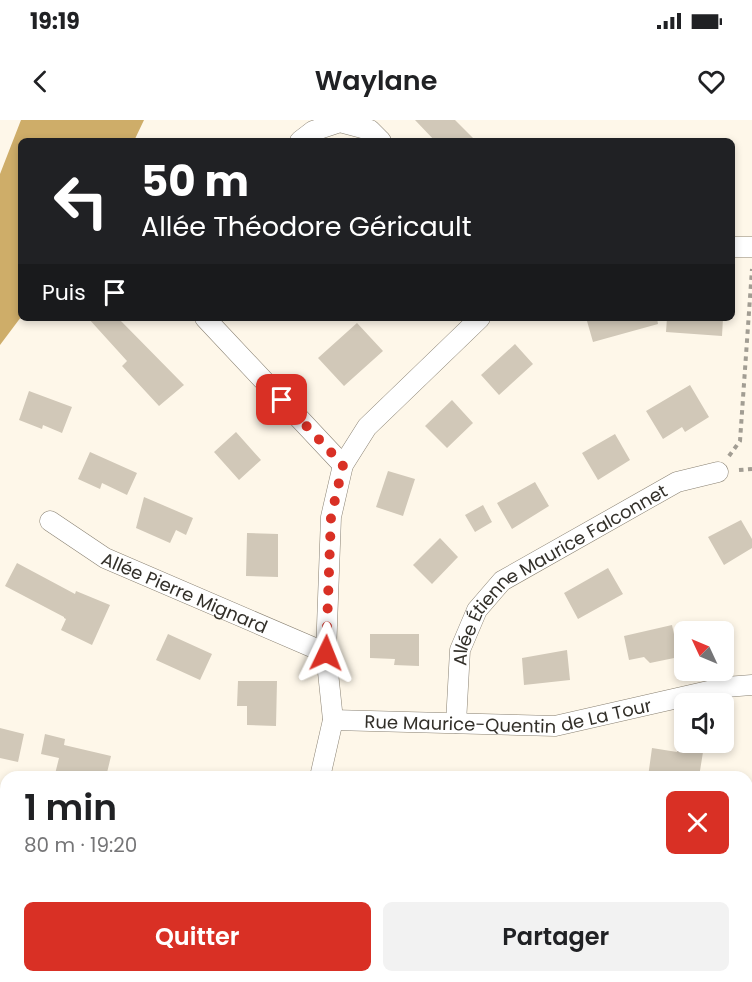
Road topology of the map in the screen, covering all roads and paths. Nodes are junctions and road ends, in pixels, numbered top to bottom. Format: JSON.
{"nodes":[{"id":1,"x":304,"y":138,"type":"edge"},
{"id":2,"x":378,"y":138,"type":"edge"},
{"id":3,"x":735,"y":247,"type":"edge"},
{"id":4,"x":752,"y":247,"type":"edge"},
{"id":5,"x":752,"y":268,"type":"edge"},
{"id":6,"x":208,"y":321,"type":"edge"},
{"id":7,"x":477,"y":321,"type":"edge"},
{"id":8,"x":343,"y":465,"type":"junction"},
{"id":9,"x":752,"y":469,"type":"edge"},
{"id":10,"x":718,"y":472,"type":"junction"},
{"id":11,"x":50,"y":521,"type":"dead end"},
{"id":12,"x":326,"y":653,"type":"junction"},
{"id":13,"x":752,"y":685,"type":"edge"},
{"id":14,"x":333,"y":720,"type":"junction"},
{"id":15,"x":456,"y":723,"type":"junction"},
{"id":16,"x":321,"y":771,"type":"edge"}],
"edges":[{"from":1,"to":2,"type":"street"},
{"from":3,"to":4,"type":"street"},
{"from":5,"to":10,"type":"path"},
{"from":6,"to":8,"type":"street"},
{"from":7,"to":8,"type":"street"},
{"from":8,"to":12,"type":"street"},
{"from":9,"to":10,"type":"path"},
{"from":10,"to":15,"type":"street","name":"Allée Étienne Maurice Falconnet"},
{"from":11,"to":12,"type":"street","name":"Allée Pierre Mignard"},
{"from":12,"to":14,"type":"street"},
{"from":13,"to":15,"type":"street","name":"Rue Maurice-Quentin de La Tour"},
{"from":14,"to":15,"type":"street","name":"Rue Maurice-Quentin de La Tour"},
{"from":14,"to":16,"type":"street"}]}
